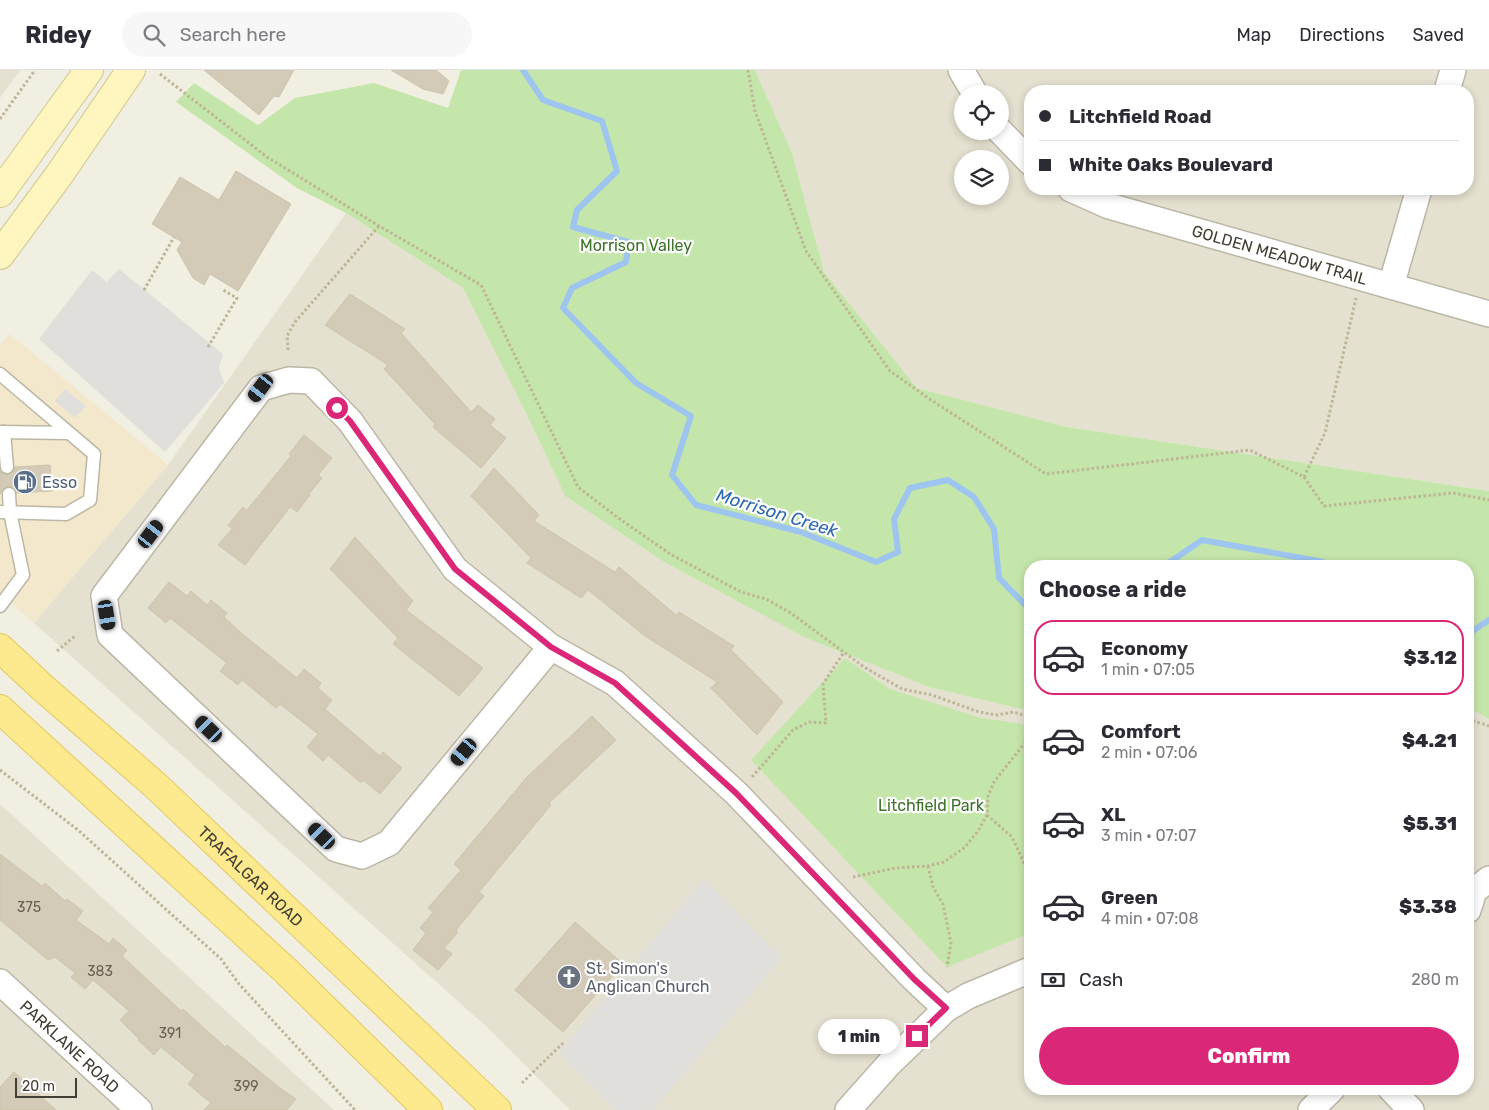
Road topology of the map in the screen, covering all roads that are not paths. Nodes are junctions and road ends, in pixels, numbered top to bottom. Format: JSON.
{"nodes":[{"id":1,"x":89,"y":70,"type":"edge"},
{"id":2,"x":131,"y":70,"type":"edge"},
{"id":3,"x":961,"y":70,"type":"edge"},
{"id":4,"x":1453,"y":70,"type":"edge"},
{"id":5,"x":970,"y":85,"type":"edge"},
{"id":6,"x":1449,"y":85,"type":"edge"},
{"id":7,"x":1009,"y":140,"type":"edge"},
{"id":8,"x":1024,"y":156,"type":"edge"},
{"id":9,"x":0,"y":193,"type":"edge"},
{"id":10,"x":1084,"y":195,"type":"edge"},
{"id":11,"x":1417,"y":195,"type":"edge"},
{"id":12,"x":0,"y":255,"type":"edge"},
{"id":13,"x":1391,"y":286,"type":"junction"},
{"id":14,"x":1489,"y":314,"type":"edge"},
{"id":15,"x":2,"y":381,"type":"edge"},
{"id":16,"x":2,"y":432,"type":"edge"},
{"id":17,"x":68,"y":433,"type":"junction"},
{"id":18,"x":8,"y":468,"type":"dead end"},
{"id":19,"x":9,"y":494,"type":"dead end"},
{"id":20,"x":5,"y":512,"type":"edge"},
{"id":21,"x":0,"y":606,"type":"edge"},
{"id":22,"x":551,"y":647,"type":"junction"},
{"id":23,"x":0,"y":648,"type":"edge"},
{"id":24,"x":0,"y":709,"type":"edge"},
{"id":25,"x":1489,"y":879,"type":"edge"},
{"id":26,"x":1474,"y":891,"type":"edge"},
{"id":27,"x":1024,"y":973,"type":"edge"},
{"id":28,"x":0,"y":982,"type":"edge"},
{"id":29,"x":946,"y":1008,"type":"junction"},
{"id":30,"x":1326,"y":1095,"type":"edge"},
{"id":31,"x":1397,"y":1095,"type":"edge"},
{"id":32,"x":139,"y":1110,"type":"edge"},
{"id":33,"x":428,"y":1110,"type":"edge"},
{"id":34,"x":497,"y":1110,"type":"edge"},
{"id":35,"x":848,"y":1110,"type":"edge"},
{"id":36,"x":1312,"y":1110,"type":"edge"},
{"id":37,"x":1411,"y":1110,"type":"edge"}],
"edges":[{"from":1,"to":9,"type":"main road"},
{"from":2,"to":12,"type":"main road"},
{"from":3,"to":5,"type":"street"},
{"from":4,"to":6,"type":"street"},
{"from":7,"to":8,"type":"street"},
{"from":10,"to":13,"type":"street","name":"GOLDEN MEADOW TRAIL"},
{"from":11,"to":13,"type":"street"},
{"from":13,"to":14,"type":"street","name":"GOLDEN MEADOW TRAIL"},
{"from":15,"to":17,"type":"lane"},
{"from":16,"to":17,"type":"lane"},
{"from":16,"to":18,"type":"lane"},
{"from":17,"to":20,"type":"lane"},
{"from":19,"to":20,"type":"lane"},
{"from":20,"to":21,"type":"lane"},
{"from":22,"to":22,"type":"street"},
{"from":22,"to":29,"type":"street"},
{"from":23,"to":34,"type":"main road","name":"TRAFALGAR ROAD"},
{"from":24,"to":33,"type":"main road"},
{"from":25,"to":26,"type":"street"},
{"from":27,"to":29,"type":"street"},
{"from":28,"to":32,"type":"street","name":"PARKLANE ROAD"},
{"from":29,"to":35,"type":"street"},
{"from":30,"to":36,"type":"street"},
{"from":31,"to":37,"type":"street"}]}
